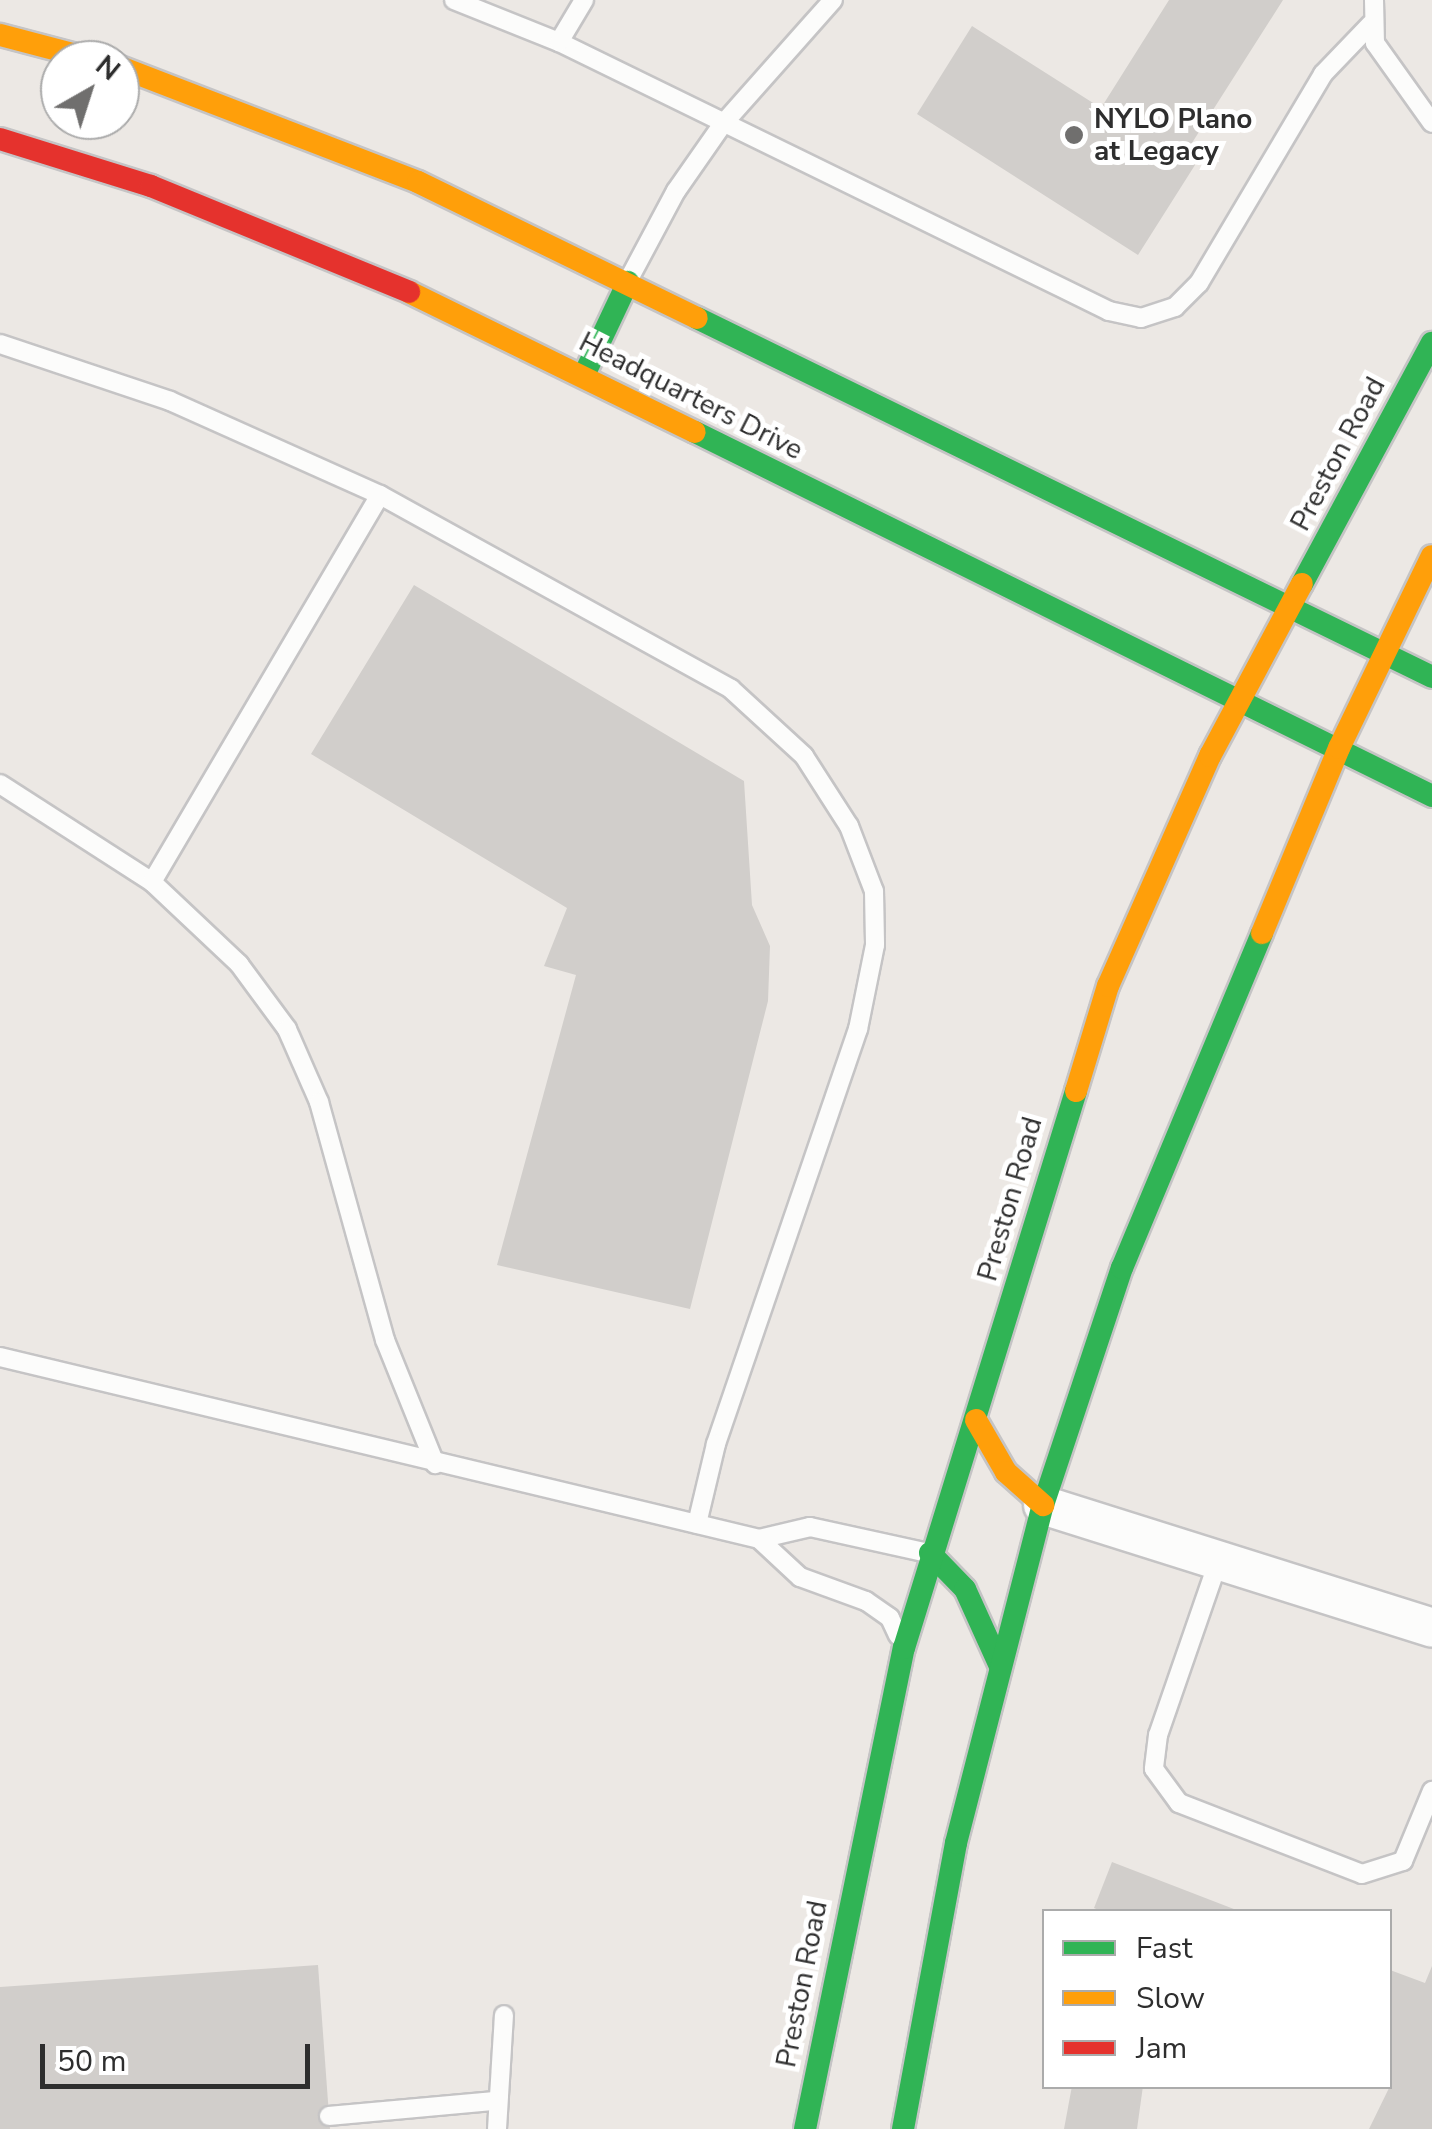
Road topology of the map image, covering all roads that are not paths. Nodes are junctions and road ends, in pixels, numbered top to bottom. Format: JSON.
{"nodes":[{"id":1,"x":454,"y":0,"type":"edge"},
{"id":2,"x":584,"y":0,"type":"edge"},
{"id":3,"x":833,"y":0,"type":"edge"},
{"id":4,"x":1374,"y":0,"type":"edge"},
{"id":5,"x":1371,"y":24,"type":"junction"},
{"id":6,"x":0,"y":35,"type":"edge"},
{"id":7,"x":559,"y":42,"type":"junction"},
{"id":8,"x":40,"y":46,"type":"edge"},
{"id":9,"x":140,"y":75,"type":"edge"},
{"id":10,"x":1432,"y":123,"type":"edge"},
{"id":11,"x":722,"y":125,"type":"junction"},
{"id":12,"x":0,"y":138,"type":"edge"},
{"id":13,"x":628,"y":282,"type":"junction"},
{"id":14,"x":1432,"y":343,"type":"edge"},
{"id":15,"x":0,"y":344,"type":"edge"},
{"id":16,"x":584,"y":375,"type":"junction"},
{"id":17,"x":380,"y":495,"type":"junction"},
{"id":18,"x":1432,"y":556,"type":"edge"},
{"id":19,"x":1289,"y":608,"type":"junction"},
{"id":20,"x":1384,"y":654,"type":"junction"},
{"id":21,"x":1432,"y":677,"type":"edge"},
{"id":22,"x":1241,"y":699,"type":"junction"},
{"id":23,"x":1339,"y":748,"type":"junction"},
{"id":24,"x":0,"y":784,"type":"edge"},
{"id":25,"x":1432,"y":796,"type":"edge"},
{"id":26,"x":152,"y":882,"type":"junction"},
{"id":27,"x":0,"y":1357,"type":"edge"},
{"id":28,"x":976,"y":1420,"type":"junction"},
{"id":29,"x":435,"y":1464,"type":"junction"},
{"id":30,"x":1043,"y":1505,"type":"junction"},
{"id":31,"x":697,"y":1524,"type":"junction"},
{"id":32,"x":759,"y":1539,"type":"junction"},
{"id":33,"x":930,"y":1553,"type":"junction"},
{"id":34,"x":1218,"y":1562,"type":"junction"},
{"id":35,"x":1432,"y":1628,"type":"edge"},
{"id":36,"x":904,"y":1648,"type":"junction"},
{"id":37,"x":1000,"y":1666,"type":"junction"},
{"id":38,"x":1432,"y":1791,"type":"edge"},
{"id":39,"x":1429,"y":1811,"type":"edge"},
{"id":40,"x":504,"y":2015,"type":"dead end"},
{"id":41,"x":494,"y":2101,"type":"junction"},
{"id":42,"x":329,"y":2116,"type":"dead end"},
{"id":43,"x":497,"y":2129,"type":"edge"},
{"id":44,"x":805,"y":2129,"type":"edge"},
{"id":45,"x":902,"y":2129,"type":"edge"}],
"edges":[{"from":1,"to":7,"type":"lane"},
{"from":2,"to":7,"type":"lane"},
{"from":3,"to":11,"type":"lane"},
{"from":4,"to":5,"type":"lane"},
{"from":5,"to":10,"type":"lane"},
{"from":5,"to":11,"type":"lane"},
{"from":6,"to":8,"type":"main road"},
{"from":7,"to":11,"type":"lane"},
{"from":9,"to":13,"type":"main road"},
{"from":11,"to":13,"type":"lane"},
{"from":12,"to":16,"type":"main road","name":"Headquarters Drive"},
{"from":13,"to":16,"type":"main road"},
{"from":13,"to":19,"type":"main road"},
{"from":14,"to":19,"type":"main road","name":"Preston Road"},
{"from":15,"to":17,"type":"lane"},
{"from":16,"to":22,"type":"main road","name":"Headquarters Drive"},
{"from":17,"to":26,"type":"lane"},
{"from":17,"to":31,"type":"lane"},
{"from":18,"to":20,"type":"main road"},
{"from":19,"to":20,"type":"main road"},
{"from":19,"to":22,"type":"main road","name":"Preston Road"},
{"from":20,"to":21,"type":"main road"},
{"from":20,"to":23,"type":"main road"},
{"from":22,"to":23,"type":"main road","name":"Headquarters Drive"},
{"from":22,"to":28,"type":"main road","name":"Preston Road"},
{"from":23,"to":25,"type":"main road","name":"Headquarters Drive"},
{"from":23,"to":30,"type":"main road"},
{"from":24,"to":26,"type":"lane"},
{"from":26,"to":29,"type":"lane"},
{"from":27,"to":29,"type":"lane"},
{"from":28,"to":30,"type":"main road"},
{"from":28,"to":33,"type":"main road","name":"Preston Road"},
{"from":29,"to":31,"type":"lane"},
{"from":30,"to":34,"type":"street"},
{"from":30,"to":37,"type":"main road"},
{"from":31,"to":32,"type":"lane"},
{"from":32,"to":33,"type":"lane"},
{"from":32,"to":36,"type":"lane"},
{"from":33,"to":36,"type":"main road","name":"Preston Road"},
{"from":33,"to":37,"type":"main road"},
{"from":34,"to":35,"type":"street"},
{"from":34,"to":39,"type":"lane"},
{"from":36,"to":44,"type":"main road","name":"Preston Road"},
{"from":37,"to":45,"type":"main road"},
{"from":38,"to":39,"type":"lane"},
{"from":40,"to":41,"type":"lane"},
{"from":41,"to":42,"type":"lane"},
{"from":41,"to":43,"type":"lane"}]}
